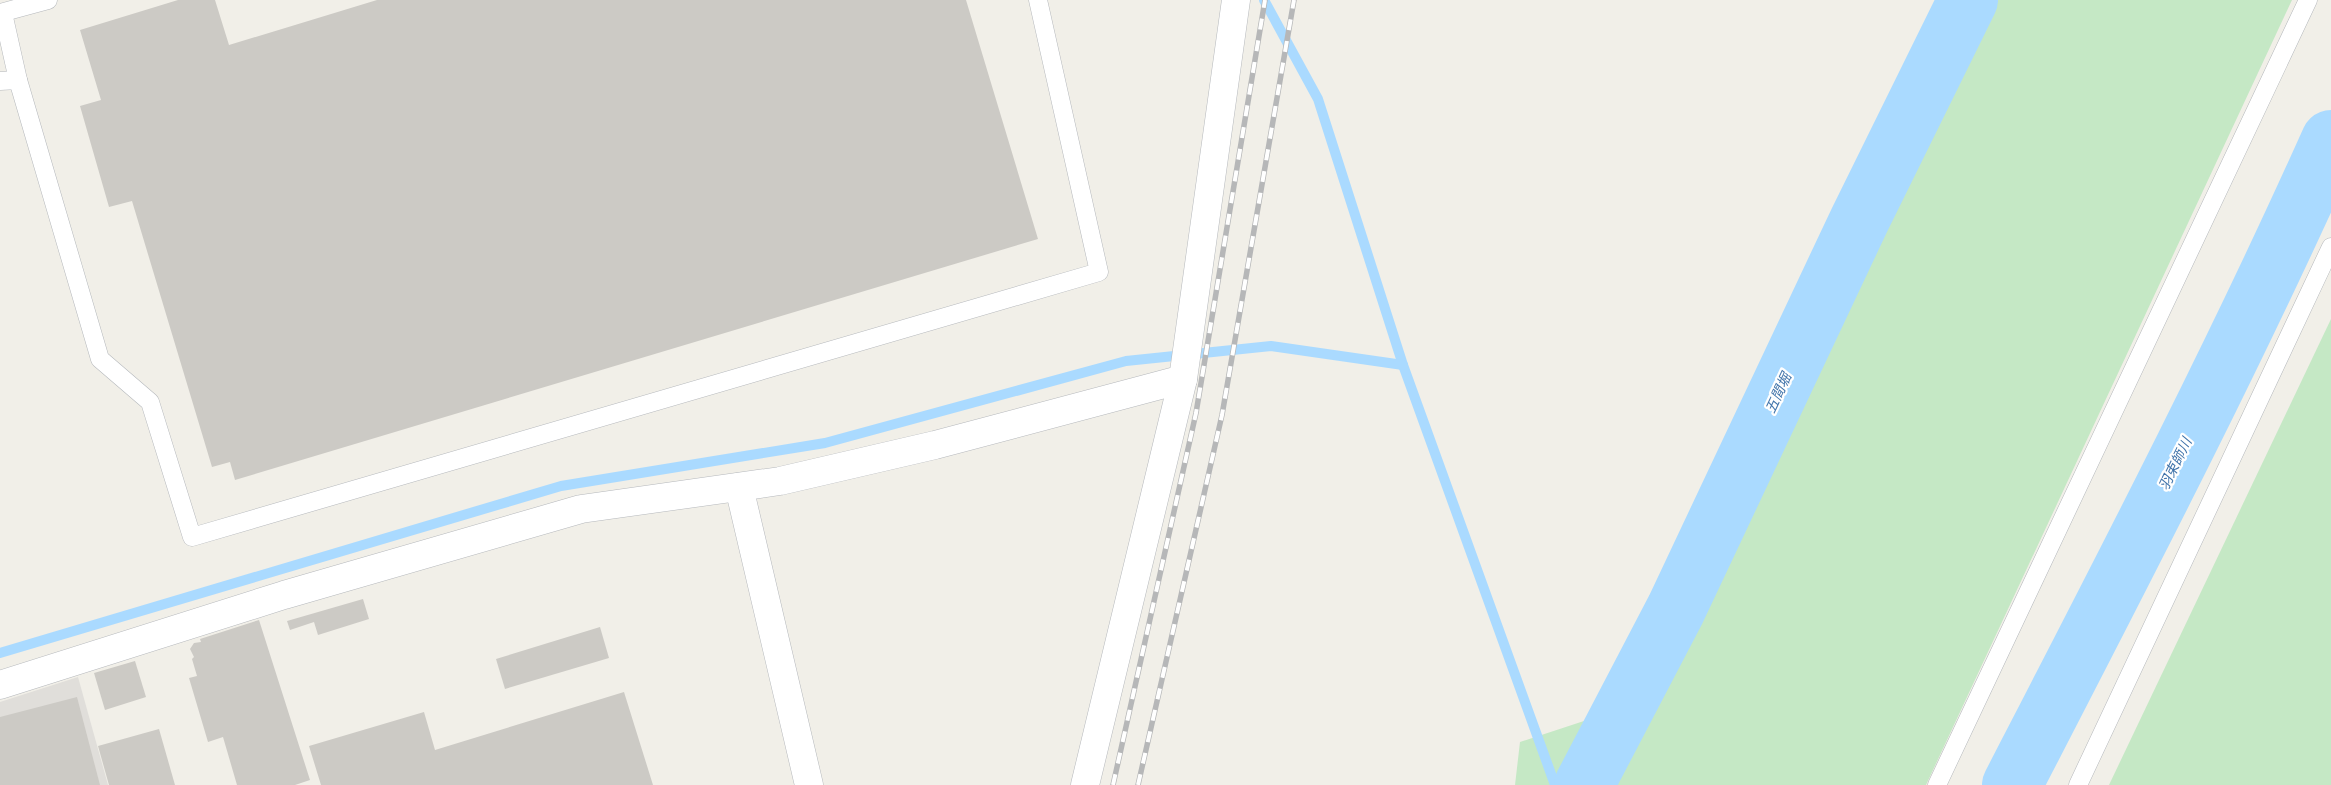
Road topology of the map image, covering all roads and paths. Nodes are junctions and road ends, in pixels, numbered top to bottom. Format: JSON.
{"nodes":[{"id":1,"x":48,"y":0,"type":"edge"},
{"id":2,"x":1038,"y":0,"type":"edge"},
{"id":3,"x":1236,"y":0,"type":"edge"},
{"id":4,"x":2308,"y":0,"type":"edge"},
{"id":5,"x":1,"y":13,"type":"edge"},
{"id":6,"x":18,"y":80,"type":"junction"},
{"id":7,"x":0,"y":81,"type":"edge"},
{"id":8,"x":2331,"y":247,"type":"edge"},
{"id":9,"x":1183,"y":379,"type":"junction"},
{"id":10,"x":739,"y":487,"type":"junction"},
{"id":11,"x":0,"y":684,"type":"edge"},
{"id":12,"x":809,"y":785,"type":"edge"},
{"id":13,"x":1086,"y":785,"type":"edge"},
{"id":14,"x":1937,"y":785,"type":"edge"},
{"id":15,"x":2078,"y":785,"type":"edge"}],
"edges":[{"from":1,"to":5,"type":"lane"},
{"from":2,"to":6,"type":"lane"},
{"from":3,"to":9,"type":"street"},
{"from":4,"to":14,"type":"lane"},
{"from":5,"to":6,"type":"lane"},
{"from":6,"to":7,"type":"lane"},
{"from":8,"to":15,"type":"lane"},
{"from":9,"to":10,"type":"street"},
{"from":9,"to":13,"type":"street"},
{"from":10,"to":11,"type":"street"},
{"from":10,"to":12,"type":"street"}]}
